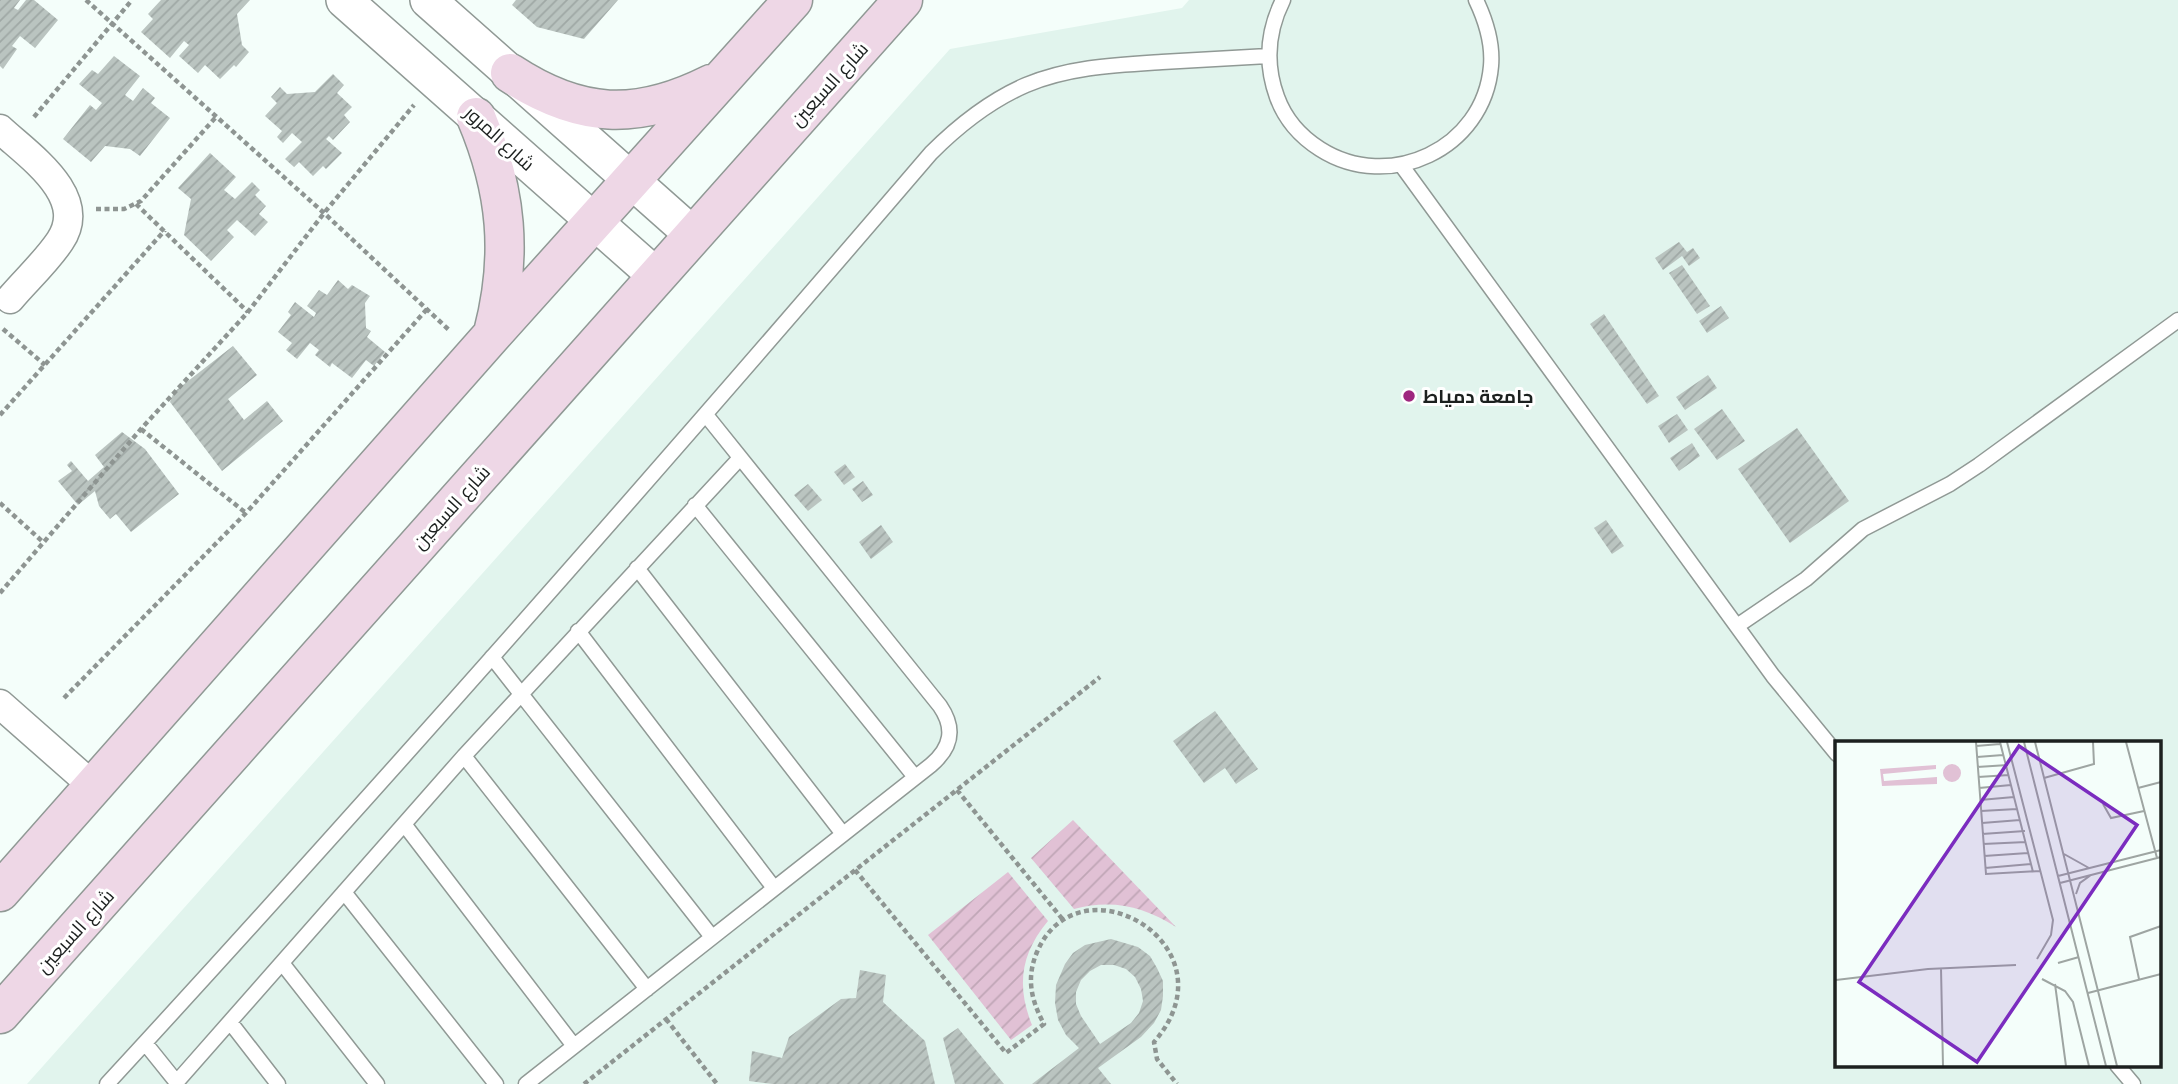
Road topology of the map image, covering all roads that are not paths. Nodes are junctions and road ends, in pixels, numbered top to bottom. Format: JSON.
{"nodes":[{"id":1,"x":344,"y":0,"type":"edge"},
{"id":2,"x":428,"y":0,"type":"edge"},
{"id":3,"x":793,"y":0,"type":"edge"},
{"id":4,"x":903,"y":0,"type":"edge"},
{"id":5,"x":1283,"y":0,"type":"edge"},
{"id":6,"x":1476,"y":0,"type":"edge"},
{"id":7,"x":1268,"y":56,"type":"junction"},
{"id":8,"x":732,"y":68,"type":"junction"},
{"id":9,"x":510,"y":73,"type":"junction"},
{"id":10,"x":476,"y":117,"type":"junction"},
{"id":11,"x":7,"y":135,"type":"edge"},
{"id":12,"x":1402,"y":166,"type":"junction"},
{"id":13,"x":632,"y":180,"type":"junction"},
{"id":14,"x":594,"y":222,"type":"junction"},
{"id":15,"x":693,"y":235,"type":"junction"},
{"id":16,"x":656,"y":276,"type":"junction"},
{"id":17,"x":10,"y":299,"type":"dead end"},
{"id":18,"x":2178,"y":320,"type":"edge"},
{"id":19,"x":484,"y":344,"type":"junction"},
{"id":20,"x":706,"y":415,"type":"junction"},
{"id":21,"x":740,"y":457,"type":"junction"},
{"id":22,"x":695,"y":505,"type":"junction"},
{"id":23,"x":637,"y":568,"type":"junction"},
{"id":24,"x":1737,"y":626,"type":"junction"},
{"id":25,"x":578,"y":631,"type":"junction"},
{"id":26,"x":492,"y":657,"type":"junction"},
{"id":27,"x":521,"y":693,"type":"junction"},
{"id":28,"x":0,"y":704,"type":"edge"},
{"id":29,"x":1835,"y":752,"type":"edge"},
{"id":30,"x":464,"y":756,"type":"junction"},
{"id":31,"x":915,"y":777,"type":"junction"},
{"id":32,"x":94,"y":788,"type":"junction"},
{"id":33,"x":404,"y":824,"type":"junction"},
{"id":34,"x":843,"y":834,"type":"junction"},
{"id":35,"x":774,"y":888,"type":"junction"},
{"id":36,"x":0,"y":892,"type":"edge"},
{"id":37,"x":344,"y":892,"type":"junction"},
{"id":38,"x":712,"y":937,"type":"junction"},
{"id":39,"x":282,"y":962,"type":"junction"},
{"id":40,"x":647,"y":989,"type":"junction"},
{"id":41,"x":0,"y":1014,"type":"edge"},
{"id":42,"x":230,"y":1022,"type":"junction"},
{"id":43,"x":145,"y":1043,"type":"junction"},
{"id":44,"x":575,"y":1045,"type":"junction"},
{"id":45,"x":2118,"y":1066,"type":"edge"},
{"id":46,"x":176,"y":1083,"type":"edge"},
{"id":47,"x":107,"y":1084,"type":"edge"},
{"id":48,"x":278,"y":1084,"type":"edge"},
{"id":49,"x":377,"y":1084,"type":"edge"},
{"id":50,"x":496,"y":1084,"type":"edge"},
{"id":51,"x":526,"y":1084,"type":"edge"},
{"id":52,"x":2133,"y":1084,"type":"edge"}],
"edges":[{"from":1,"to":10,"type":"street","name":"شارع المرور"},
{"from":2,"to":9,"type":"street"},
{"from":3,"to":8,"type":"main road"},
{"from":4,"to":15,"type":"main road","name":"شارع السبعين"},
{"from":5,"to":7,"type":"lane"},
{"from":6,"to":12,"type":"lane"},
{"from":7,"to":12,"type":"lane"},
{"from":7,"to":20,"type":"lane"},
{"from":8,"to":9,"type":"main road"},
{"from":8,"to":13,"type":"main road"},
{"from":9,"to":13,"type":"street"},
{"from":10,"to":14,"type":"street","name":"شارع المرور"},
{"from":10,"to":19,"type":"main road"},
{"from":11,"to":17,"type":"street"},
{"from":12,"to":24,"type":"lane"},
{"from":13,"to":14,"type":"main road"},
{"from":13,"to":15,"type":"street"},
{"from":14,"to":16,"type":"street","name":"شارع المرور"},
{"from":14,"to":19,"type":"main road"},
{"from":15,"to":16,"type":"main road","name":"شارع السبعين"},
{"from":16,"to":41,"type":"main road","name":"شارع السبعين"},
{"from":18,"to":24,"type":"lane"},
{"from":19,"to":32,"type":"main road"},
{"from":20,"to":21,"type":"lane"},
{"from":20,"to":26,"type":"lane"},
{"from":21,"to":22,"type":"lane"},
{"from":21,"to":31,"type":"lane"},
{"from":22,"to":23,"type":"lane"},
{"from":22,"to":31,"type":"lane"},
{"from":23,"to":25,"type":"lane"},
{"from":23,"to":34,"type":"lane"},
{"from":24,"to":29,"type":"lane"},
{"from":25,"to":27,"type":"lane"},
{"from":25,"to":35,"type":"lane"},
{"from":26,"to":27,"type":"lane"},
{"from":26,"to":43,"type":"lane"},
{"from":27,"to":30,"type":"lane"},
{"from":27,"to":38,"type":"lane"},
{"from":28,"to":32,"type":"street"},
{"from":30,"to":33,"type":"lane"},
{"from":30,"to":40,"type":"lane"},
{"from":31,"to":34,"type":"lane"},
{"from":32,"to":36,"type":"main road"},
{"from":33,"to":37,"type":"lane"},
{"from":33,"to":44,"type":"lane"},
{"from":34,"to":35,"type":"lane"},
{"from":35,"to":38,"type":"lane"},
{"from":37,"to":39,"type":"lane"},
{"from":37,"to":50,"type":"lane"},
{"from":38,"to":40,"type":"lane"},
{"from":39,"to":42,"type":"lane"},
{"from":39,"to":49,"type":"lane"},
{"from":40,"to":44,"type":"lane"},
{"from":42,"to":46,"type":"lane"},
{"from":42,"to":48,"type":"lane"},
{"from":43,"to":46,"type":"lane"},
{"from":43,"to":47,"type":"lane"},
{"from":44,"to":51,"type":"lane"},
{"from":45,"to":52,"type":"lane"}]}
